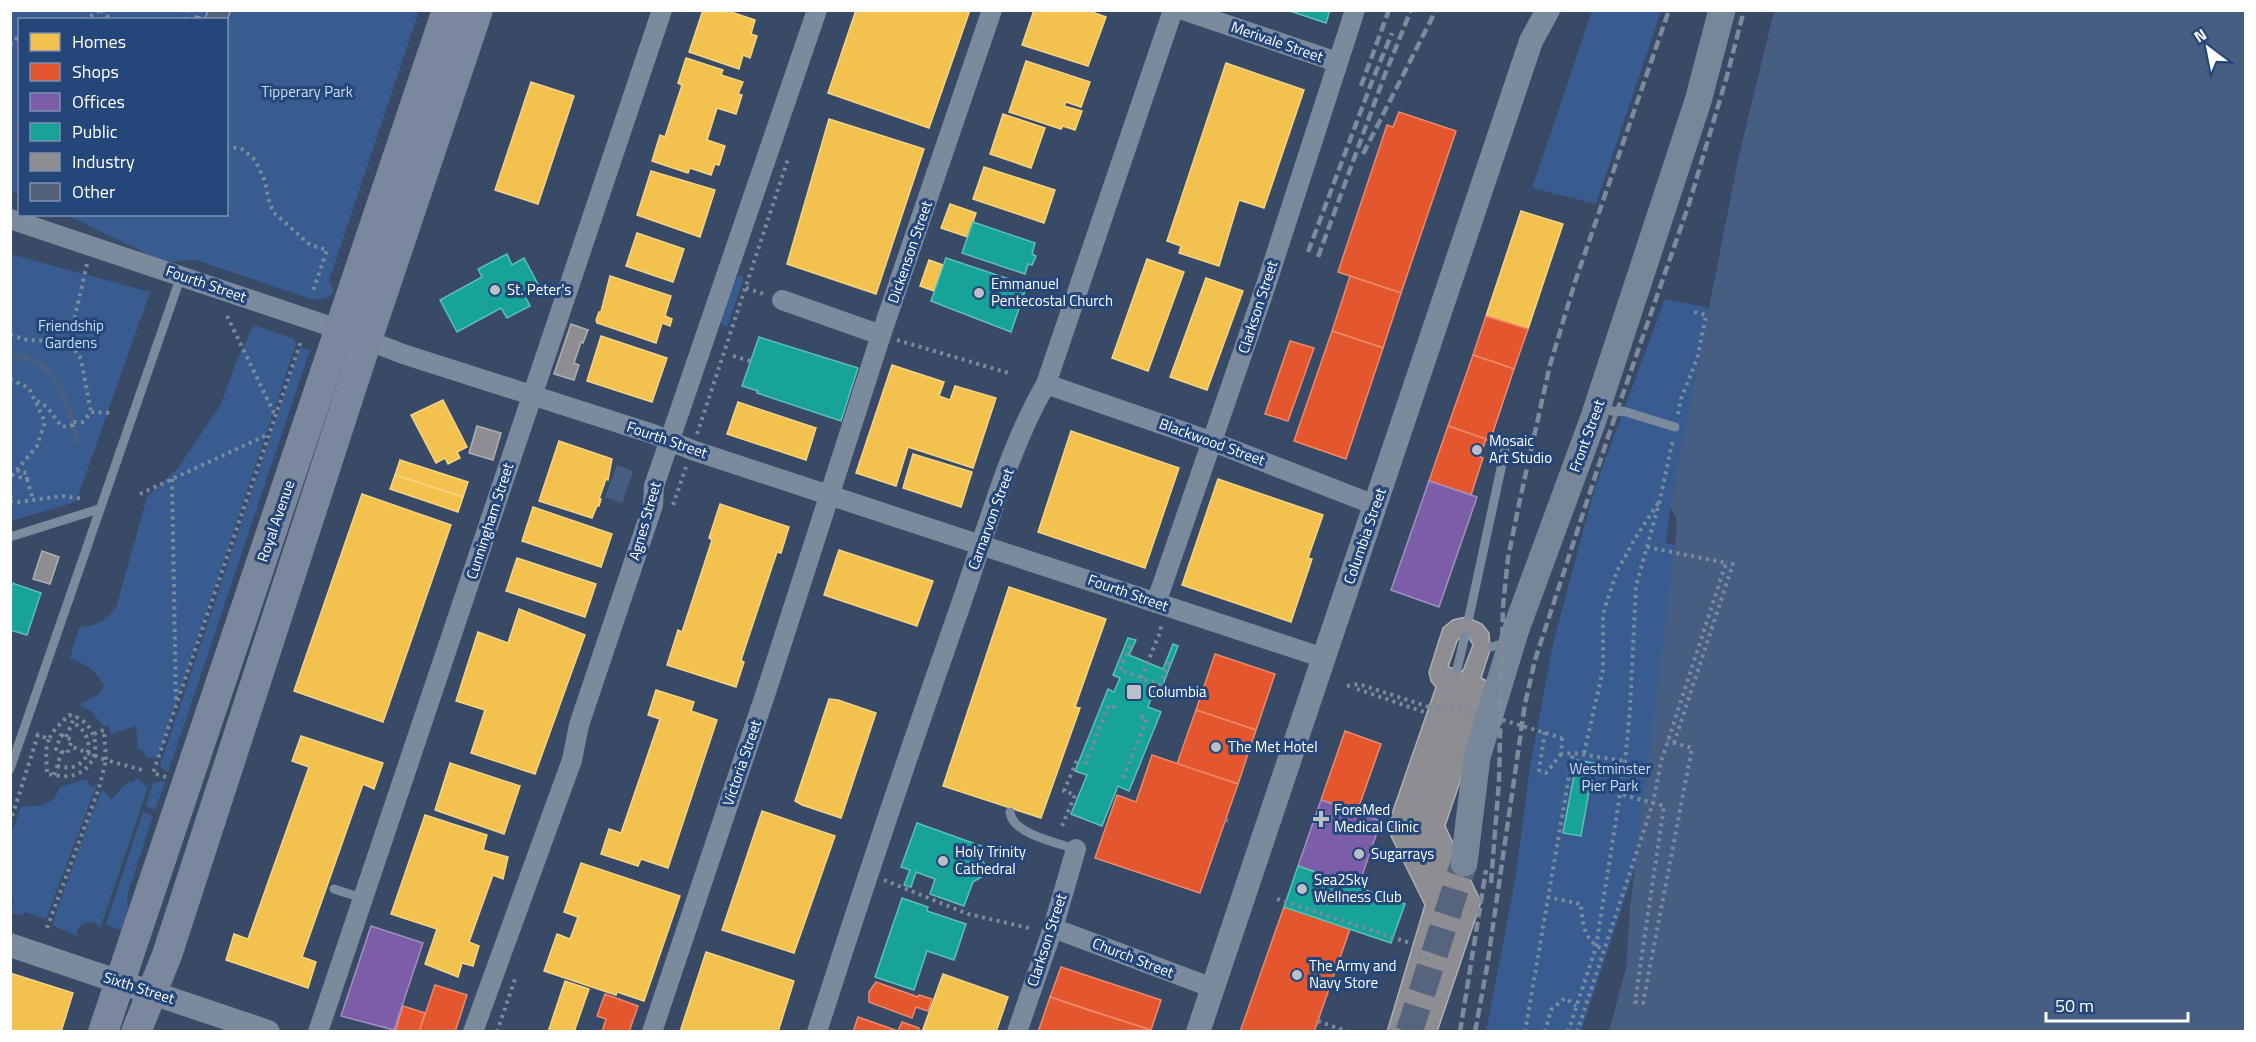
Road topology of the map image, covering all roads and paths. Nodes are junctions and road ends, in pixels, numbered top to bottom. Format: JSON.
{"nodes":[{"id":1,"x":101,"y":10,"type":"edge"},
{"id":2,"x":447,"y":10,"type":"edge"},
{"id":3,"x":478,"y":10,"type":"edge"},
{"id":4,"x":662,"y":10,"type":"edge"},
{"id":5,"x":817,"y":10,"type":"edge"},
{"id":6,"x":992,"y":10,"type":"edge"},
{"id":7,"x":1173,"y":10,"type":"edge"},
{"id":8,"x":1183,"y":10,"type":"edge"},
{"id":9,"x":1355,"y":10,"type":"edge"},
{"id":10,"x":1536,"y":10,"type":"edge"},
{"id":11,"x":1548,"y":10,"type":"edge"},
{"id":12,"x":1722,"y":10,"type":"edge"},
{"id":13,"x":87,"y":18,"type":"edge"},
{"id":14,"x":1531,"y":41,"type":"junction"},
{"id":15,"x":1337,"y":62,"type":"junction"},
{"id":16,"x":228,"y":146,"type":"edge"},
{"id":17,"x":789,"y":158,"type":"dead end"},
{"id":18,"x":10,"y":219,"type":"edge"},
{"id":19,"x":91,"y":246,"type":"junction"},
{"id":20,"x":181,"y":276,"type":"junction"},
{"id":21,"x":312,"y":294,"type":"dead end"},
{"id":22,"x":782,"y":300,"type":"dead end"},
{"id":23,"x":227,"y":316,"type":"dead end"},
{"id":24,"x":10,"y":335,"type":"edge"},
{"id":25,"x":354,"y":335,"type":"junction"},
{"id":26,"x":887,"y":337,"type":"junction"},
{"id":27,"x":301,"y":341,"type":"dead end"},
{"id":28,"x":69,"y":342,"type":"junction"},
{"id":29,"x":733,"y":356,"type":"dead end"},
{"id":30,"x":750,"y":362,"type":"dead end"},
{"id":31,"x":1012,"y":374,"type":"dead end"},
{"id":32,"x":10,"y":379,"type":"edge"},
{"id":33,"x":1046,"y":384,"type":"junction"},
{"id":34,"x":532,"y":395,"type":"junction"},
{"id":35,"x":35,"y":400,"type":"junction"},
{"id":36,"x":1597,"y":407,"type":"junction"},
{"id":37,"x":91,"y":412,"type":"junction"},
{"id":38,"x":112,"y":413,"type":"dead end"},
{"id":39,"x":276,"y":416,"type":"junction"},
{"id":40,"x":1675,"y":427,"type":"dead end"},
{"id":41,"x":269,"y":434,"type":"junction"},
{"id":42,"x":695,"y":439,"type":"dead end"},
{"id":43,"x":670,"y":440,"type":"junction"},
{"id":44,"x":1213,"y":442,"type":"junction"},
{"id":45,"x":1505,"y":450,"type":"dead end"},
{"id":46,"x":19,"y":471,"type":"junction"},
{"id":47,"x":10,"y":478,"type":"edge"},
{"id":48,"x":172,"y":479,"type":"junction"},
{"id":49,"x":140,"y":494,"type":"dead end"},
{"id":50,"x":10,"y":495,"type":"edge"},
{"id":51,"x":829,"y":495,"type":"junction"},
{"id":52,"x":33,"y":500,"type":"junction"},
{"id":53,"x":84,"y":500,"type":"dead end"},
{"id":54,"x":1660,"y":500,"type":"dead end"},
{"id":55,"x":12,"y":502,"type":"edge"},
{"id":56,"x":1375,"y":505,"type":"junction"},
{"id":57,"x":99,"y":509,"type":"junction"},
{"id":58,"x":10,"y":537,"type":"edge"},
{"id":59,"x":981,"y":544,"type":"junction"},
{"id":60,"x":1726,"y":562,"type":"junction"},
{"id":61,"x":1156,"y":603,"type":"junction"},
{"id":62,"x":1469,"y":617,"type":"dead end"},
{"id":63,"x":1465,"y":636,"type":"dead end"},
{"id":64,"x":1156,"y":642,"type":"dead end"},
{"id":65,"x":1130,"y":646,"type":"dead end"},
{"id":66,"x":1324,"y":658,"type":"junction"},
{"id":67,"x":1170,"y":661,"type":"dead end"},
{"id":68,"x":1457,"y":669,"type":"dead end"},
{"id":69,"x":1141,"y":678,"type":"junction"},
{"id":70,"x":1347,"y":686,"type":"dead end"},
{"id":71,"x":1358,"y":687,"type":"junction"},
{"id":72,"x":176,"y":707,"type":"junction"},
{"id":73,"x":1116,"y":708,"type":"dead end"},
{"id":74,"x":1427,"y":713,"type":"dead end"},
{"id":75,"x":75,"y":716,"type":"junction"},
{"id":76,"x":1140,"y":716,"type":"dead end"},
{"id":77,"x":72,"y":722,"type":"junction"},
{"id":78,"x":1545,"y":732,"type":"junction"},
{"id":79,"x":94,"y":734,"type":"junction"},
{"id":80,"x":66,"y":737,"type":"junction"},
{"id":81,"x":49,"y":739,"type":"junction"},
{"id":82,"x":1668,"y":741,"type":"junction"},
{"id":83,"x":1674,"y":743,"type":"junction"},
{"id":84,"x":70,"y":746,"type":"junction"},
{"id":85,"x":62,"y":751,"type":"junction"},
{"id":86,"x":88,"y":753,"type":"junction"},
{"id":87,"x":1573,"y":753,"type":"junction"},
{"id":88,"x":1584,"y":753,"type":"junction"},
{"id":89,"x":1561,"y":754,"type":"junction"},
{"id":90,"x":94,"y":755,"type":"junction"},
{"id":91,"x":106,"y":760,"type":"junction"},
{"id":92,"x":1077,"y":760,"type":"dead end"},
{"id":93,"x":1625,"y":762,"type":"junction"},
{"id":94,"x":1085,"y":764,"type":"dead end"},
{"id":95,"x":57,"y":766,"type":"junction"},
{"id":96,"x":10,"y":769,"type":"edge"},
{"id":97,"x":142,"y":770,"type":"dead end"},
{"id":98,"x":54,"y":775,"type":"junction"},
{"id":99,"x":1123,"y":778,"type":"dead end"},
{"id":100,"x":187,"y":785,"type":"junction"},
{"id":101,"x":1620,"y":794,"type":"junction"},
{"id":102,"x":1653,"y":803,"type":"junction"},
{"id":103,"x":1010,"y":812,"type":"dead end"},
{"id":104,"x":10,"y":823,"type":"edge"},
{"id":105,"x":1062,"y":826,"type":"dead end"},
{"id":106,"x":1076,"y":849,"type":"joint"},
{"id":107,"x":1464,"y":863,"type":"tunnel mouth"},
{"id":108,"x":894,"y":884,"type":"dead end"},
{"id":109,"x":334,"y":889,"type":"dead end"},
{"id":110,"x":1547,"y":897,"type":"junction"},
{"id":111,"x":362,"y":898,"type":"junction"},
{"id":112,"x":1277,"y":899,"type":"dead end"},
{"id":113,"x":47,"y":928,"type":"dead end"},
{"id":114,"x":1029,"y":928,"type":"dead end"},
{"id":115,"x":1053,"y":928,"type":"junction"},
{"id":116,"x":1413,"y":944,"type":"dead end"},
{"id":117,"x":10,"y":945,"type":"edge"},
{"id":118,"x":1596,"y":946,"type":"junction"},
{"id":119,"x":1604,"y":949,"type":"junction"},
{"id":120,"x":1413,"y":954,"type":"dead end"},
{"id":121,"x":1433,"y":960,"type":"dead end"},
{"id":122,"x":120,"y":982,"type":"junction"},
{"id":123,"x":513,"y":984,"type":"dead end"},
{"id":124,"x":1213,"y":988,"type":"junction"},
{"id":125,"x":150,"y":992,"type":"junction"},
{"id":126,"x":1576,"y":1006,"type":"junction"},
{"id":127,"x":1318,"y":1021,"type":"dead end"},
{"id":128,"x":103,"y":1032,"type":"edge"},
{"id":129,"x":136,"y":1032,"type":"edge"},
{"id":130,"x":268,"y":1032,"type":"edge"},
{"id":131,"x":318,"y":1032,"type":"edge"},
{"id":132,"x":473,"y":1032,"type":"edge"},
{"id":133,"x":497,"y":1032,"type":"edge"},
{"id":134,"x":652,"y":1032,"type":"edge"},
{"id":135,"x":817,"y":1032,"type":"edge"},
{"id":136,"x":1017,"y":1032,"type":"edge"},
{"id":137,"x":1198,"y":1032,"type":"edge"},
{"id":138,"x":1349,"y":1032,"type":"edge"},
{"id":139,"x":1525,"y":1032,"type":"edge"},
{"id":140,"x":1545,"y":1032,"type":"edge"},
{"id":141,"x":1568,"y":1032,"type":"edge"},
{"id":142,"x":1577,"y":1032,"type":"edge"}],
"edges":[{"from":1,"to":13,"type":"path"},
{"from":2,"to":25,"type":"main road","name":"Royal Avenue"},
{"from":3,"to":25,"type":"main road","name":"Royal Avenue"},
{"from":4,"to":34,"type":"street","name":"Cunningham Street"},
{"from":5,"to":43,"type":"street","name":"Agnes Street"},
{"from":6,"to":26,"type":"street","name":"Dickenson Street"},
{"from":7,"to":33,"type":"street","name":"Carnarvon Street"},
{"from":8,"to":15,"type":"street","name":"Merivale Street"},
{"from":9,"to":15,"type":"street","name":"Clarkson Street"},
{"from":10,"to":14,"type":"street","name":"Columbia Street"},
{"from":11,"to":14,"type":"street","name":"Columbia Street"},
{"from":12,"to":36,"type":"main road","name":"Front Street"},
{"from":14,"to":56,"type":"street","name":"Columbia Street"},
{"from":15,"to":44,"type":"street","name":"Clarkson Street"},
{"from":16,"to":21,"type":"path"},
{"from":17,"to":42,"type":"path"},
{"from":18,"to":19,"type":"street","name":"Fourth Street"},
{"from":19,"to":20,"type":"street","name":"Fourth Street"},
{"from":19,"to":28,"type":"path"},
{"from":20,"to":25,"type":"street","name":"Fourth Street"},
{"from":20,"to":57,"type":"lane"},
{"from":22,"to":26,"type":"street"},
{"from":23,"to":39,"type":"path"},
{"from":24,"to":28,"type":"path"},
{"from":25,"to":34,"type":"street","name":"Fourth Street"},
{"from":25,"to":100,"type":"main road","name":"Royal Avenue"},
{"from":25,"to":125,"type":"main road","name":"Royal Avenue"},
{"from":26,"to":31,"type":"path"},
{"from":26,"to":51,"type":"street","name":"Dickenson Street"},
{"from":27,"to":39,"type":"path"},
{"from":28,"to":37,"type":"path"},
{"from":29,"to":30,"type":"path"},
{"from":32,"to":35,"type":"path"},
{"from":33,"to":44,"type":"street","name":"Blackwood Street"},
{"from":33,"to":59,"type":"street","name":"Carnarvon Street"},
{"from":34,"to":43,"type":"street","name":"Fourth Street"},
{"from":34,"to":111,"type":"street","name":"Cunningham Street"},
{"from":35,"to":37,"type":"path"},
{"from":35,"to":46,"type":"path"},
{"from":36,"to":40,"type":"lane"},
{"from":36,"to":107,"type":"main road","name":"Front Street"},
{"from":37,"to":38,"type":"path"},
{"from":39,"to":41,"type":"path"},
{"from":41,"to":48,"type":"path"},
{"from":41,"to":72,"type":"path"},
{"from":43,"to":51,"type":"street","name":"Fourth Street"},
{"from":43,"to":132,"type":"street","name":"Agnes Street"},
{"from":44,"to":56,"type":"street","name":"Blackwood Street"},
{"from":44,"to":61,"type":"street","name":"Clarkson Street"},
{"from":45,"to":62,"type":"lane"},
{"from":46,"to":47,"type":"path"},
{"from":46,"to":52,"type":"path"},
{"from":48,"to":49,"type":"path"},
{"from":48,"to":72,"type":"path"},
{"from":50,"to":55,"type":"path"},
{"from":51,"to":59,"type":"street","name":"Fourth Street"},
{"from":51,"to":134,"type":"street","name":"Victoria Street"},
{"from":52,"to":53,"type":"path"},
{"from":52,"to":55,"type":"path"},
{"from":54,"to":88,"type":"path"},
{"from":56,"to":66,"type":"street","name":"Columbia Street"},
{"from":57,"to":58,"type":"lane"},
{"from":57,"to":96,"type":"lane"},
{"from":59,"to":61,"type":"street","name":"Fourth Street"},
{"from":59,"to":135,"type":"street","name":"Carnarvon Street"},
{"from":60,"to":82,"type":"path"},
{"from":60,"to":83,"type":"path"},
{"from":60,"to":93,"type":"path"},
{"from":61,"to":66,"type":"street","name":"Fourth Street"},
{"from":63,"to":68,"type":"lane"},
{"from":64,"to":69,"type":"path"},
{"from":65,"to":69,"type":"path"},
{"from":66,"to":124,"type":"street","name":"Columbia Street"},
{"from":67,"to":69,"type":"path"},
{"from":70,"to":71,"type":"path"},
{"from":71,"to":74,"type":"path"},
{"from":71,"to":78,"type":"path","bridge":true},
{"from":72,"to":100,"type":"path"},
{"from":73,"to":94,"type":"path"},
{"from":75,"to":77,"type":"path"},
{"from":75,"to":79,"type":"path"},
{"from":75,"to":81,"type":"path"},
{"from":76,"to":99,"type":"path"},
{"from":77,"to":80,"type":"path"},
{"from":77,"to":86,"type":"path"},
{"from":78,"to":89,"type":"path","bridge":true},
{"from":78,"to":89,"type":"path"},
{"from":79,"to":90,"type":"path"},
{"from":79,"to":91,"type":"path"},
{"from":80,"to":84,"type":"path"},
{"from":80,"to":85,"type":"path"},
{"from":81,"to":98,"type":"path"},
{"from":81,"to":104,"type":"path"},
{"from":82,"to":83,"type":"path"},
{"from":82,"to":102,"type":"path"},
{"from":83,"to":102,"type":"path"},
{"from":84,"to":85,"type":"path"},
{"from":84,"to":86,"type":"path"},
{"from":85,"to":95,"type":"path"},
{"from":86,"to":90,"type":"path"},
{"from":86,"to":95,"type":"path"},
{"from":87,"to":88,"type":"path"},
{"from":87,"to":89,"type":"path"},
{"from":87,"to":110,"type":"path"},
{"from":88,"to":93,"type":"path"},
{"from":90,"to":91,"type":"path"},
{"from":90,"to":98,"type":"path"},
{"from":91,"to":97,"type":"path"},
{"from":91,"to":113,"type":"path"},
{"from":92,"to":105,"type":"path"},
{"from":93,"to":101,"type":"path"},
{"from":95,"to":98,"type":"path"},
{"from":100,"to":122,"type":"main road","name":"Royal Avenue"},
{"from":101,"to":102,"type":"path"},
{"from":101,"to":118,"type":"path"},
{"from":102,"to":119,"type":"path"},
{"from":103,"to":106,"type":"lane"},
{"from":106,"to":115,"type":"street","name":"Clarkson Street"},
{"from":108,"to":114,"type":"path"},
{"from":109,"to":111,"type":"lane"},
{"from":110,"to":118,"type":"path"},
{"from":110,"to":139,"type":"path"},
{"from":111,"to":131,"type":"street","name":"Cunningham Street"},
{"from":112,"to":116,"type":"path"},
{"from":115,"to":124,"type":"street","name":"Church Street"},
{"from":115,"to":136,"type":"street","name":"Clarkson Street"},
{"from":117,"to":122,"type":"street","name":"Sixth Street"},
{"from":118,"to":119,"type":"path"},
{"from":118,"to":126,"type":"path"},
{"from":119,"to":142,"type":"path"},
{"from":120,"to":121,"type":"path"},
{"from":122,"to":125,"type":"street","name":"Sixth Street"},
{"from":122,"to":128,"type":"main road","name":"Royal Avenue"},
{"from":123,"to":133,"type":"path"},
{"from":124,"to":137,"type":"street","name":"Columbia Street"},
{"from":125,"to":129,"type":"main road","name":"Royal Avenue"},
{"from":125,"to":130,"type":"street","name":"Sixth Street"},
{"from":126,"to":140,"type":"path"},
{"from":126,"to":141,"type":"path"},
{"from":127,"to":138,"type":"path"}]}
